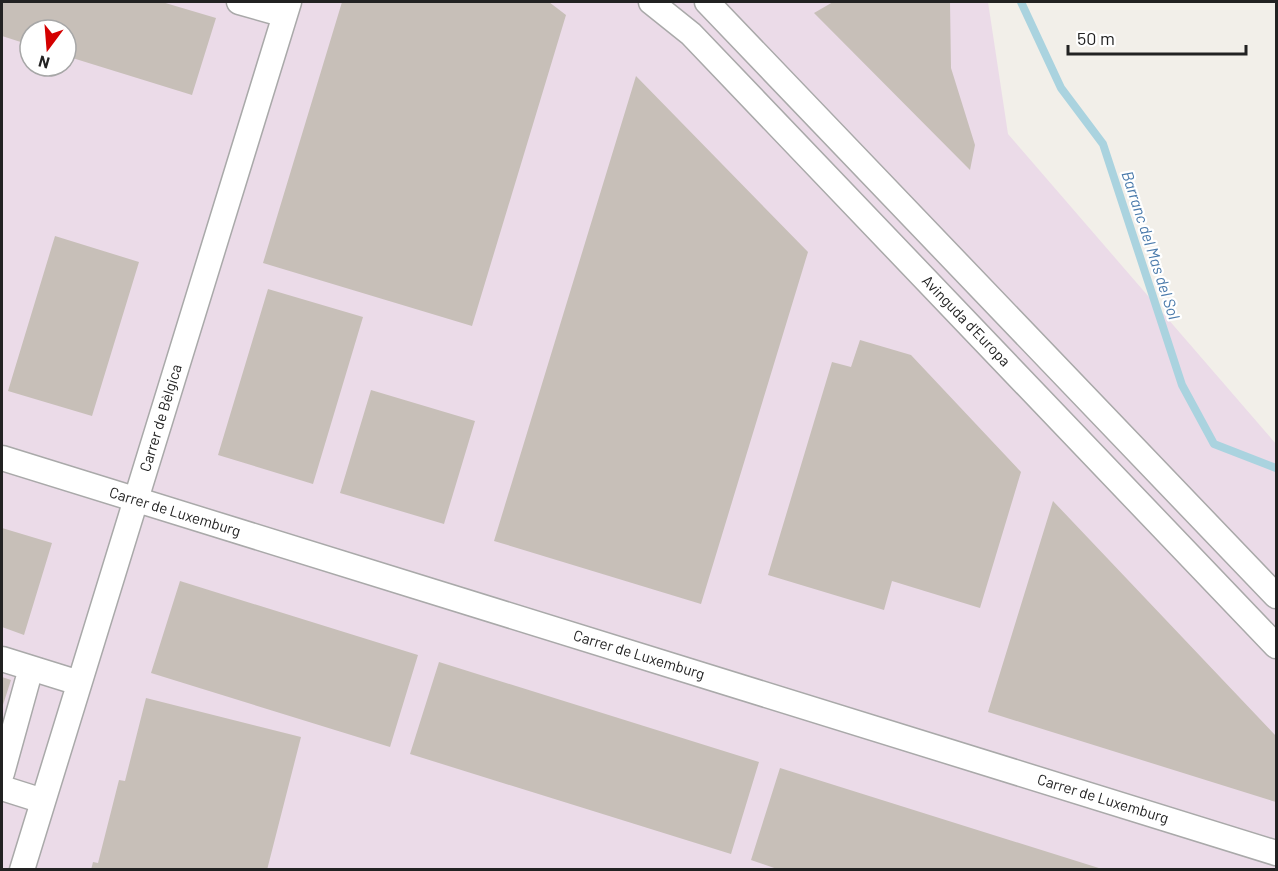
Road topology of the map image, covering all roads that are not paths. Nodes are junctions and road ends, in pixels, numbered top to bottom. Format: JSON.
{"nodes":[{"id":1,"x":239,"y":2,"type":"edge"},
{"id":2,"x":651,"y":2,"type":"edge"},
{"id":3,"x":707,"y":2,"type":"edge"},
{"id":4,"x":287,"y":8,"type":"edge"},
{"id":5,"x":2,"y":458,"type":"edge"},
{"id":6,"x":136,"y":499,"type":"junction"},
{"id":7,"x":1276,"y":596,"type":"edge"},
{"id":8,"x":1276,"y":646,"type":"edge"},
{"id":9,"x":2,"y":659,"type":"edge"},
{"id":10,"x":32,"y":668,"type":"junction"},
{"id":11,"x":80,"y":683,"type":"junction"},
{"id":12,"x":2,"y":773,"type":"edge"},
{"id":13,"x":2,"y":788,"type":"edge"},
{"id":14,"x":43,"y":801,"type":"junction"},
{"id":15,"x":1276,"y":853,"type":"edge"},
{"id":16,"x":22,"y":870,"type":"edge"}],
"edges":[{"from":1,"to":4,"type":"street"},
{"from":2,"to":8,"type":"street","name":"Avinguda d'Europa"},
{"from":3,"to":7,"type":"street"},
{"from":4,"to":6,"type":"street","name":"Carrer de Bèlgica"},
{"from":5,"to":6,"type":"street","name":"Carrer de Luxemburg"},
{"from":6,"to":11,"type":"street","name":"Carrer de Bèlgica"},
{"from":6,"to":15,"type":"street","name":"Carrer de Luxemburg"},
{"from":9,"to":10,"type":"street"},
{"from":10,"to":11,"type":"street"},
{"from":10,"to":12,"type":"street"},
{"from":11,"to":14,"type":"street","name":"Carrer de Bèlgica"},
{"from":13,"to":14,"type":"street"},
{"from":14,"to":16,"type":"street","name":"Carrer de Bèlgica"}]}
